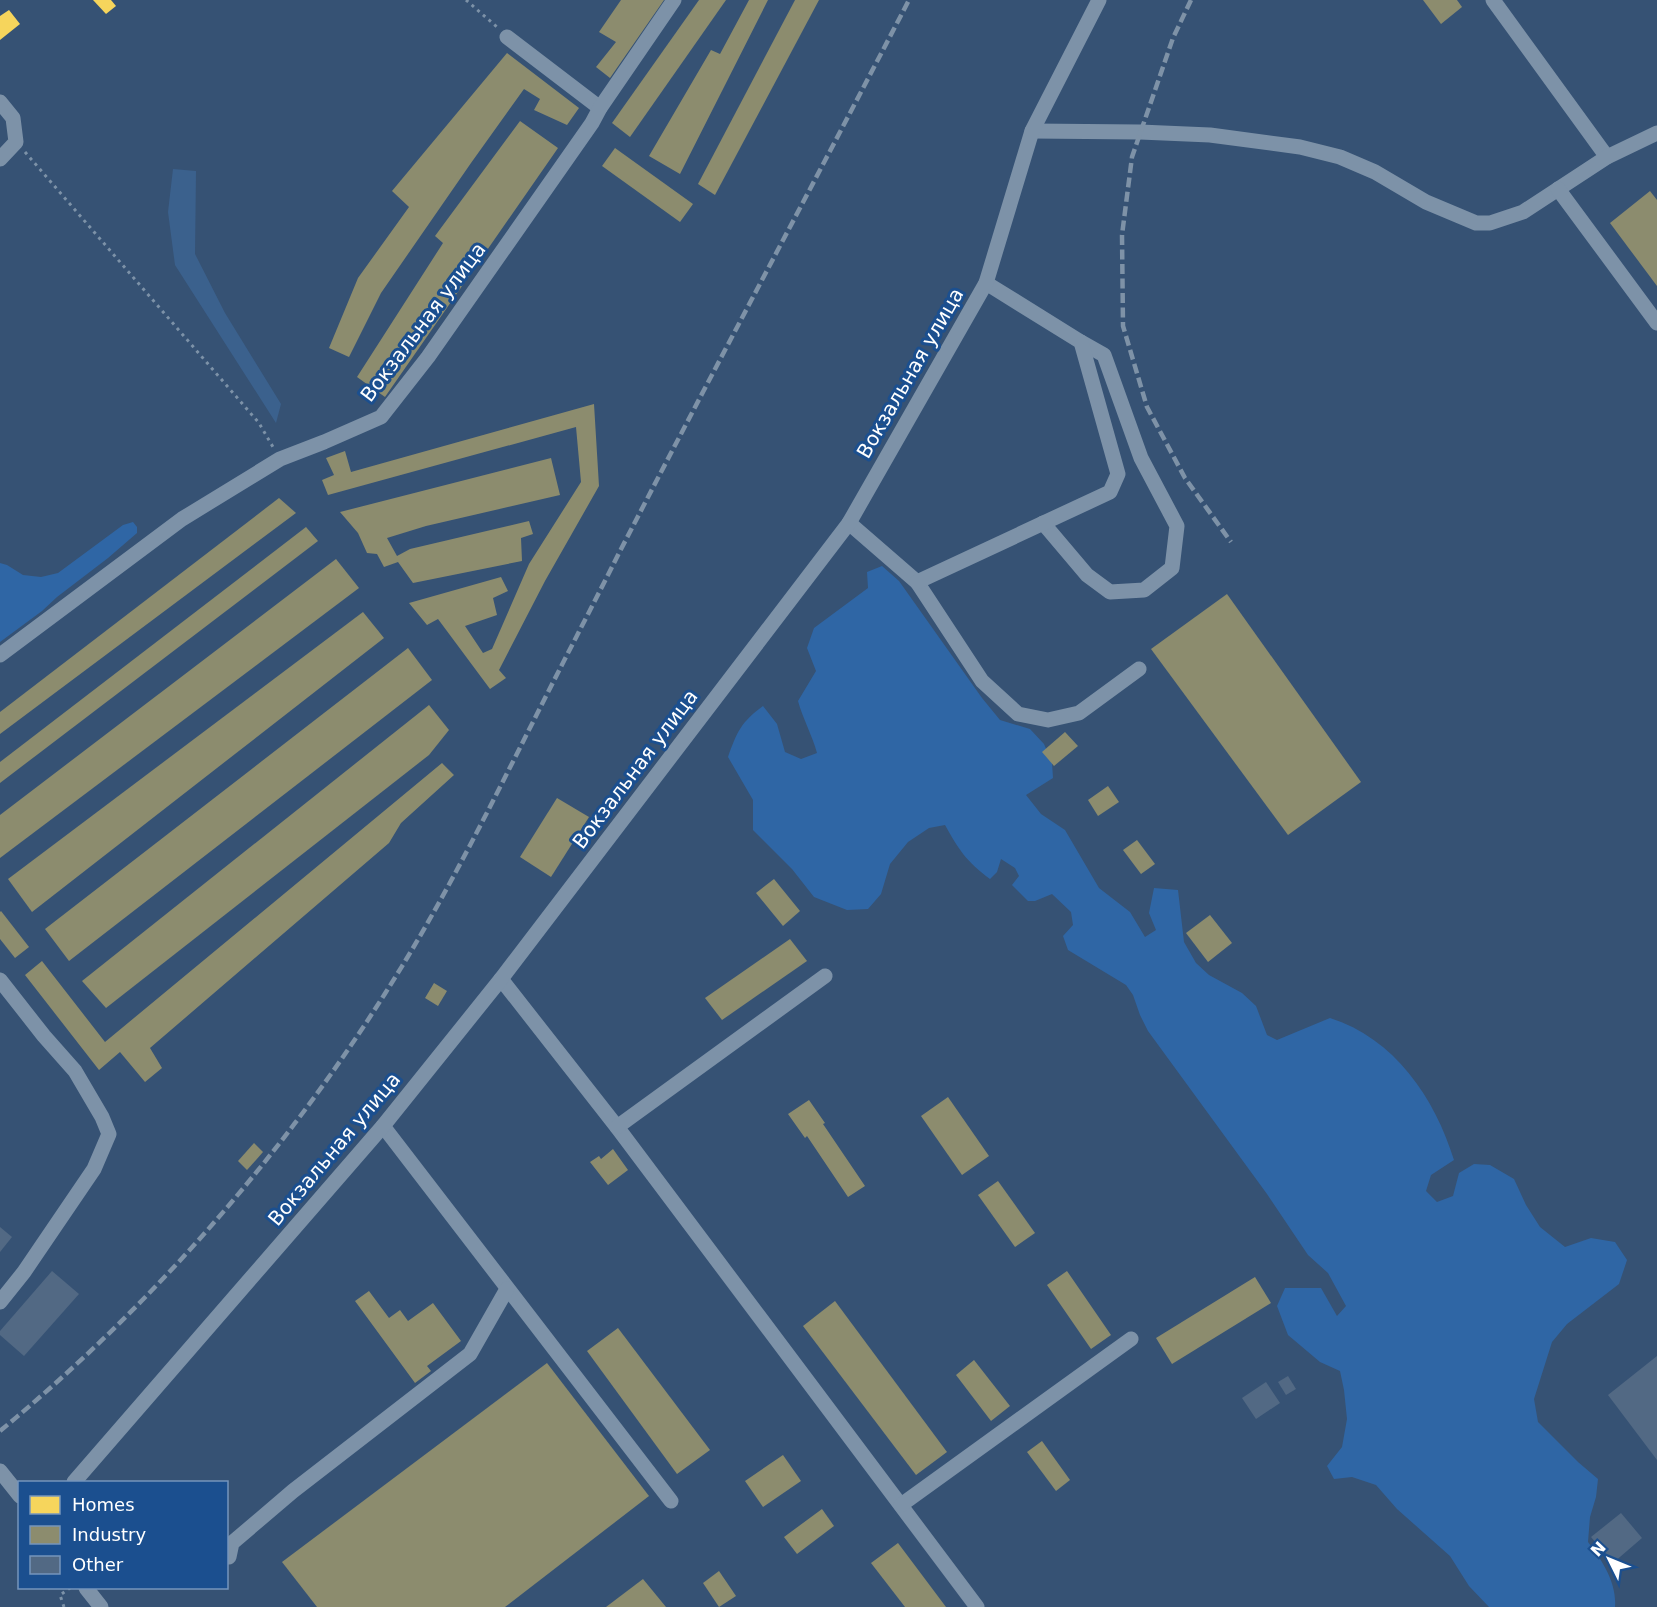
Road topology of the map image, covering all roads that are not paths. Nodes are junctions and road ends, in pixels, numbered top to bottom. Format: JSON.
{"nodes":[{"id":1,"x":674,"y":0,"type":"edge"},
{"id":2,"x":1099,"y":0,"type":"edge"},
{"id":3,"x":1493,"y":0,"type":"edge"},
{"id":4,"x":507,"y":37,"type":"road end"},
{"id":5,"x":0,"y":102,"type":"edge"},
{"id":6,"x":600,"y":108,"type":"junction"},
{"id":7,"x":1032,"y":131,"type":"junction"},
{"id":8,"x":1657,"y":134,"type":"edge"},
{"id":9,"x":1607,"y":157,"type":"junction"},
{"id":10,"x":0,"y":159,"type":"edge"},
{"id":11,"x":1558,"y":189,"type":"junction"},
{"id":12,"x":986,"y":283,"type":"junction"},
{"id":13,"x":1657,"y":323,"type":"edge"},
{"id":14,"x":1081,"y":342,"type":"junction"},
{"id":15,"x":1043,"y":523,"type":"junction"},
{"id":16,"x":849,"y":524,"type":"junction"},
{"id":17,"x":917,"y":582,"type":"junction"},
{"id":18,"x":0,"y":656,"type":"edge"},
{"id":19,"x":1139,"y":669,"type":"dead end"},
{"id":20,"x":825,"y":975,"type":"dead end"},
{"id":21,"x":501,"y":979,"type":"junction"},
{"id":22,"x":0,"y":980,"type":"edge"},
{"id":23,"x":383,"y":1126,"type":"junction"},
{"id":24,"x":617,"y":1127,"type":"junction"},
{"id":25,"x":507,"y":1288,"type":"junction"},
{"id":26,"x":0,"y":1302,"type":"edge"},
{"id":27,"x":1131,"y":1340,"type":"dead end"},
{"id":28,"x":0,"y":1471,"type":"edge"},
{"id":29,"x":75,"y":1481,"type":"edge"},
{"id":30,"x":18,"y":1494,"type":"edge"},
{"id":31,"x":670,"y":1501,"type":"dead end"},
{"id":32,"x":901,"y":1505,"type":"junction"},
{"id":33,"x":230,"y":1557,"type":"dead end"},
{"id":34,"x":88,"y":1589,"type":"edge"},
{"id":35,"x":101,"y":1607,"type":"edge"},
{"id":36,"x":977,"y":1607,"type":"edge"}],
"edges":[{"from":1,"to":6,"type":"street","name":"Вокзальная улица"},
{"from":2,"to":7,"type":"street","name":"Вокзальная улица"},
{"from":3,"to":9,"type":"street"},
{"from":4,"to":6,"type":"street"},
{"from":5,"to":10,"type":"street"},
{"from":6,"to":18,"type":"street","name":"Вокзальная улица"},
{"from":7,"to":11,"type":"street"},
{"from":7,"to":12,"type":"street","name":"Вокзальная улица"},
{"from":8,"to":9,"type":"street"},
{"from":9,"to":11,"type":"street"},
{"from":11,"to":13,"type":"street"},
{"from":12,"to":14,"type":"street"},
{"from":12,"to":16,"type":"street","name":"Вокзальная улица"},
{"from":14,"to":15,"type":"street"},
{"from":14,"to":15,"type":"street"},
{"from":15,"to":17,"type":"street"},
{"from":16,"to":17,"type":"street"},
{"from":16,"to":21,"type":"street","name":"Вокзальная улица"},
{"from":17,"to":19,"type":"street"},
{"from":20,"to":24,"type":"street"},
{"from":21,"to":23,"type":"street","name":"Вокзальная улица"},
{"from":21,"to":24,"type":"street"},
{"from":22,"to":26,"type":"street"},
{"from":23,"to":25,"type":"street"},
{"from":23,"to":29,"type":"street","name":"Вокзальная улица"},
{"from":24,"to":32,"type":"street"},
{"from":25,"to":31,"type":"street"},
{"from":25,"to":33,"type":"street"},
{"from":27,"to":32,"type":"street"},
{"from":28,"to":30,"type":"street"},
{"from":32,"to":36,"type":"street"},
{"from":34,"to":35,"type":"street"}]}
